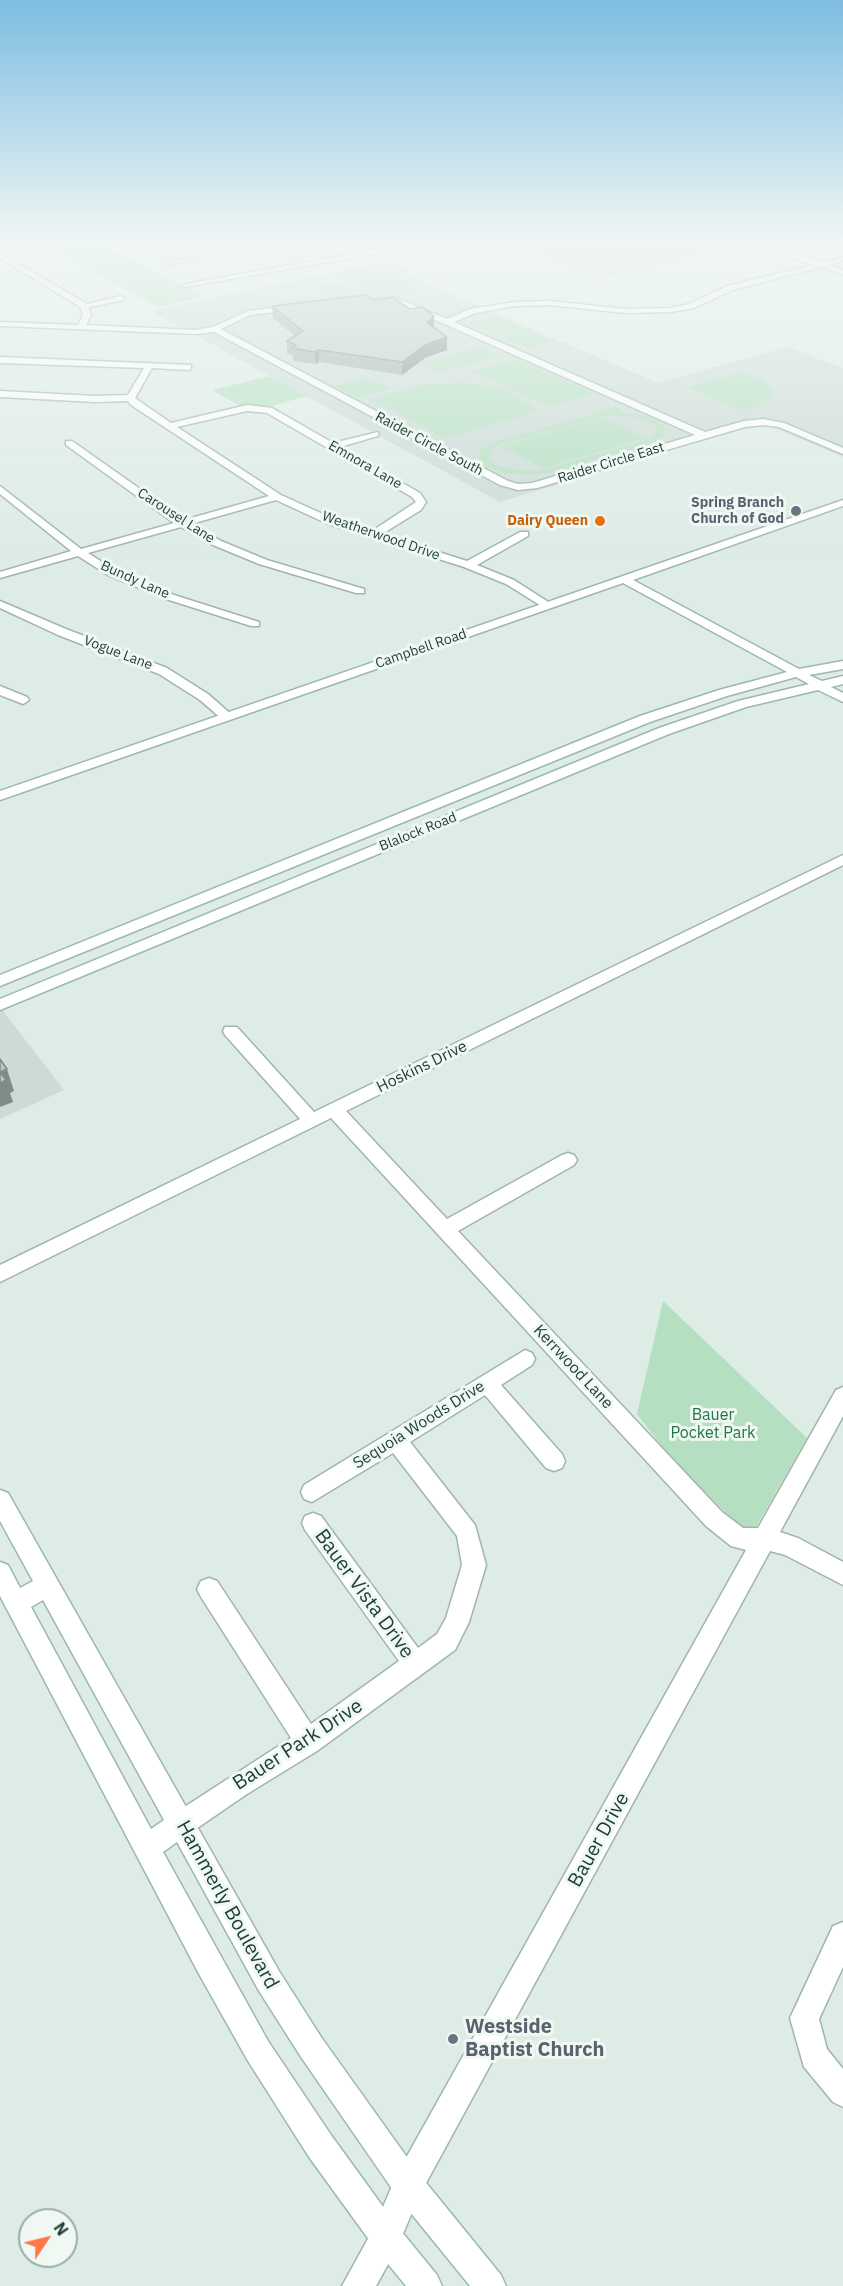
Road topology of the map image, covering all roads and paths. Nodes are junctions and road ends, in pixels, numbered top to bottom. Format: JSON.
{"nodes":[{"id":1,"x":244,"y":345,"type":"edge"},
{"id":2,"x":497,"y":345,"type":"edge"},
{"id":3,"x":0,"y":360,"type":"edge"},
{"id":4,"x":150,"y":366,"type":"junction"},
{"id":5,"x":188,"y":366,"type":"dead end"},
{"id":6,"x":0,"y":394,"type":"edge"},
{"id":7,"x":131,"y":398,"type":"junction"},
{"id":8,"x":170,"y":426,"type":"junction"},
{"id":9,"x":375,"y":434,"type":"dead end"},
{"id":10,"x":704,"y":435,"type":"junction"},
{"id":11,"x":69,"y":443,"type":"dead end"},
{"id":12,"x":332,"y":446,"type":"junction"},
{"id":13,"x":843,"y":451,"type":"edge"},
{"id":14,"x":518,"y":487,"type":"joint"},
{"id":15,"x":0,"y":489,"type":"edge"},
{"id":16,"x":277,"y":497,"type":"junction"},
{"id":17,"x":843,"y":503,"type":"edge"},
{"id":18,"x":183,"y":524,"type":"junction"},
{"id":19,"x":524,"y":534,"type":"dead end"},
{"id":20,"x":372,"y":536,"type":"junction"},
{"id":21,"x":80,"y":553,"type":"junction"},
{"id":22,"x":468,"y":565,"type":"junction"},
{"id":23,"x":0,"y":575,"type":"edge"},
{"id":24,"x":624,"y":579,"type":"junction"},
{"id":25,"x":360,"y":591,"type":"dead end"},
{"id":26,"x":0,"y":604,"type":"edge"},
{"id":27,"x":547,"y":605,"type":"junction"},
{"id":28,"x":255,"y":624,"type":"dead end"},
{"id":29,"x":843,"y":666,"type":"edge"},
{"id":30,"x":798,"y":674,"type":"junction"},
{"id":31,"x":843,"y":680,"type":"edge"},
{"id":32,"x":819,"y":685,"type":"junction"},
{"id":33,"x":0,"y":690,"type":"edge"},
{"id":34,"x":843,"y":698,"type":"edge"},
{"id":35,"x":23,"y":700,"type":"dead end"},
{"id":36,"x":227,"y":716,"type":"junction"},
{"id":37,"x":582,"y":745,"type":"junction"},
{"id":38,"x":598,"y":758,"type":"junction"},
{"id":39,"x":0,"y":796,"type":"edge"},
{"id":40,"x":430,"y":807,"type":"junction"},
{"id":41,"x":446,"y":820,"type":"junction"},
{"id":42,"x":843,"y":859,"type":"edge"},
{"id":43,"x":247,"y":880,"type":"junction"},
{"id":44,"x":261,"y":896,"type":"junction"},
{"id":45,"x":0,"y":981,"type":"edge"},
{"id":46,"x":0,"y":1005,"type":"edge"},
{"id":47,"x":231,"y":1031,"type":"dead end"},
{"id":48,"x":334,"y":1110,"type":"junction"},
{"id":49,"x":312,"y":1121,"type":"junction"},
{"id":50,"x":568,"y":1160,"type":"dead end"},
{"id":51,"x":445,"y":1229,"type":"junction"},
{"id":52,"x":0,"y":1274,"type":"edge"},
{"id":53,"x":525,"y":1359,"type":"dead end"},
{"id":54,"x":487,"y":1383,"type":"junction"},
{"id":55,"x":843,"y":1396,"type":"edge"},
{"id":56,"x":396,"y":1440,"type":"junction"},
{"id":57,"x":554,"y":1461,"type":"dead end"},
{"id":58,"x":312,"y":1492,"type":"dead end"},
{"id":59,"x":0,"y":1500,"type":"edge"},
{"id":60,"x":313,"y":1523,"type":"dead end"},
{"id":61,"x":765,"y":1539,"type":"junction"},
{"id":62,"x":0,"y":1573,"type":"edge"},
{"id":63,"x":843,"y":1574,"type":"edge"},
{"id":64,"x":48,"y":1585,"type":"junction"},
{"id":65,"x":209,"y":1589,"type":"dead end"},
{"id":66,"x":16,"y":1603,"type":"junction"},
{"id":67,"x":416,"y":1665,"type":"junction"},
{"id":68,"x":308,"y":1742,"type":"junction"},
{"id":69,"x":181,"y":1824,"type":"junction"},
{"id":70,"x":147,"y":1847,"type":"junction"},
{"id":71,"x":843,"y":1936,"type":"edge"},
{"id":72,"x":843,"y":2092,"type":"edge"},
{"id":73,"x":408,"y":2185,"type":"junction"},
{"id":74,"x":386,"y":2237,"type":"junction"},
{"id":75,"x":358,"y":2286,"type":"edge"},
{"id":76,"x":426,"y":2286,"type":"edge"},
{"id":77,"x":490,"y":2286,"type":"edge"}],
"edges":[{"from":1,"to":14,"type":"street","name":"Raider Circle South"},
{"from":2,"to":10,"type":"street"},
{"from":3,"to":4,"type":"street"},
{"from":4,"to":5,"type":"street"},
{"from":4,"to":7,"type":"street"},
{"from":6,"to":7,"type":"street"},
{"from":7,"to":8,"type":"street","name":"Weatherwood Drive"},
{"from":8,"to":12,"type":"street","name":"Emnora Lane"},
{"from":8,"to":16,"type":"street","name":"Weatherwood Drive"},
{"from":9,"to":12,"type":"street"},
{"from":10,"to":13,"type":"street","name":"Raider Circle East"},
{"from":10,"to":14,"type":"street","name":"Raider Circle East"},
{"from":11,"to":18,"type":"street","name":"Carousel Lane"},
{"from":12,"to":20,"type":"street","name":"Emnora Lane"},
{"from":15,"to":21,"type":"street","name":"Bundy Lane"},
{"from":16,"to":18,"type":"street"},
{"from":16,"to":20,"type":"street","name":"Weatherwood Drive"},
{"from":17,"to":24,"type":"street","name":"Campbell Road"},
{"from":18,"to":21,"type":"street"},
{"from":18,"to":25,"type":"street","name":"Carousel Lane"},
{"from":19,"to":22,"type":"street"},
{"from":20,"to":22,"type":"street","name":"Weatherwood Drive"},
{"from":21,"to":23,"type":"street"},
{"from":21,"to":28,"type":"street","name":"Bundy Lane"},
{"from":22,"to":27,"type":"street","name":"Weatherwood Drive"},
{"from":24,"to":27,"type":"street","name":"Campbell Road"},
{"from":24,"to":30,"type":"street"},
{"from":26,"to":36,"type":"street","name":"Vogue Lane"},
{"from":27,"to":36,"type":"street","name":"Campbell Road"},
{"from":29,"to":30,"type":"street","name":"Blalock Road"},
{"from":30,"to":32,"type":"street"},
{"from":30,"to":37,"type":"street","name":"Blalock Road"},
{"from":31,"to":32,"type":"street","name":"Blalock Road"},
{"from":32,"to":34,"type":"street"},
{"from":32,"to":38,"type":"street","name":"Blalock Road"},
{"from":33,"to":35,"type":"street"},
{"from":36,"to":39,"type":"street","name":"Campbell Road"},
{"from":37,"to":38,"type":"street"},
{"from":37,"to":40,"type":"street","name":"Blalock Road"},
{"from":38,"to":41,"type":"street","name":"Blalock Road"},
{"from":40,"to":41,"type":"street"},
{"from":40,"to":43,"type":"street","name":"Blalock Road"},
{"from":41,"to":44,"type":"street","name":"Blalock Road"},
{"from":42,"to":48,"type":"street","name":"Hoskins Drive"},
{"from":43,"to":44,"type":"street"},
{"from":43,"to":45,"type":"street","name":"Blalock Road"},
{"from":44,"to":46,"type":"street","name":"Blalock Road"},
{"from":47,"to":49,"type":"street"},
{"from":48,"to":49,"type":"street","name":"Hoskins Drive"},
{"from":48,"to":51,"type":"street","name":"Kerrwood Lane"},
{"from":49,"to":52,"type":"street","name":"Hoskins Drive"},
{"from":50,"to":51,"type":"street"},
{"from":51,"to":61,"type":"street","name":"Kerrwood Lane"},
{"from":53,"to":54,"type":"street","name":"Sequoia Woods Drive"},
{"from":54,"to":56,"type":"street","name":"Sequoia Woods Drive"},
{"from":54,"to":57,"type":"street"},
{"from":55,"to":61,"type":"street","name":"Bauer Drive"},
{"from":56,"to":58,"type":"street","name":"Sequoia Woods Drive"},
{"from":56,"to":67,"type":"street","name":"Bauer Park Drive"},
{"from":59,"to":64,"type":"street","name":"Hammerly Boulevard"},
{"from":60,"to":67,"type":"street","name":"Bauer Vista Drive"},
{"from":61,"to":63,"type":"street","name":"Kerrwood Lane"},
{"from":61,"to":73,"type":"street","name":"Bauer Drive"},
{"from":62,"to":66,"type":"street"},
{"from":64,"to":66,"type":"street"},
{"from":64,"to":69,"type":"street","name":"Hammerly Boulevard"},
{"from":65,"to":68,"type":"street"},
{"from":66,"to":70,"type":"street"},
{"from":67,"to":68,"type":"street","name":"Bauer Park Drive"},
{"from":68,"to":69,"type":"street","name":"Bauer Park Drive"},
{"from":69,"to":70,"type":"street","name":"Bauer Park Drive"},
{"from":69,"to":73,"type":"street","name":"Hammerly Boulevard"},
{"from":70,"to":74,"type":"street"},
{"from":71,"to":72,"type":"street"},
{"from":73,"to":74,"type":"street","name":"Bauer Drive"},
{"from":73,"to":77,"type":"street","name":"Hammerly Boulevard"},
{"from":74,"to":75,"type":"street","name":"Bauer Drive"},
{"from":74,"to":76,"type":"street"}]}
